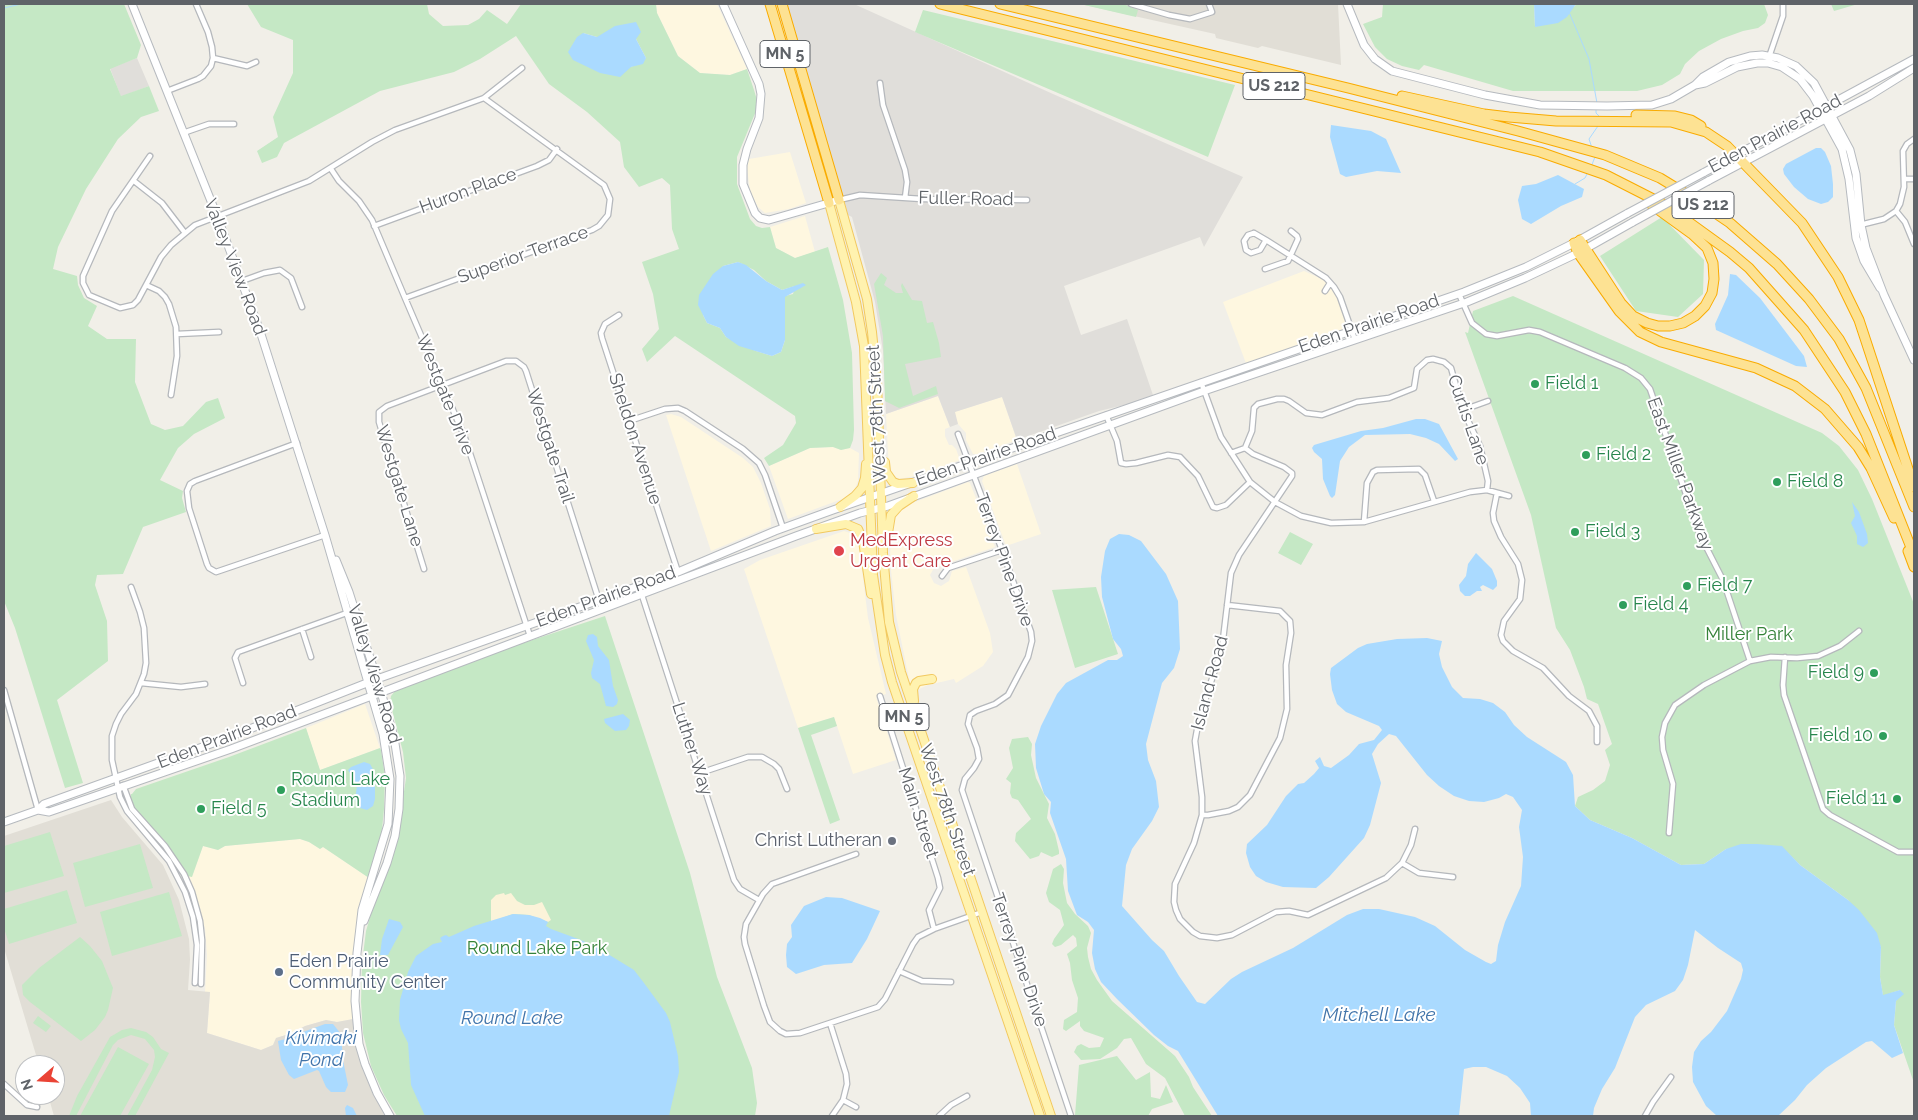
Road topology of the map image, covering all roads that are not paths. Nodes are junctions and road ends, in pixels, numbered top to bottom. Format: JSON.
{"nodes":[{"id":1,"x":132,"y":4,"type":"edge"},
{"id":2,"x":196,"y":4,"type":"edge"},
{"id":3,"x":723,"y":4,"type":"edge"},
{"id":4,"x":770,"y":4,"type":"edge"},
{"id":5,"x":782,"y":4,"type":"edge"},
{"id":6,"x":940,"y":4,"type":"edge"},
{"id":7,"x":1000,"y":4,"type":"edge"},
{"id":8,"x":1131,"y":4,"type":"edge"},
{"id":9,"x":1209,"y":4,"type":"edge"},
{"id":10,"x":1347,"y":4,"type":"edge"},
{"id":11,"x":1783,"y":4,"type":"edge"},
{"id":12,"x":213,"y":58,"type":"junction"},
{"id":13,"x":1769,"y":59,"type":"junction"},
{"id":14,"x":1914,"y":59,"type":"edge"},
{"id":15,"x":256,"y":62,"type":"dead end"},
{"id":16,"x":522,"y":68,"type":"dead end"},
{"id":17,"x":1914,"y":68,"type":"edge"},
{"id":18,"x":880,"y":83,"type":"dead end"},
{"id":19,"x":1348,"y":88,"type":"junction"},
{"id":20,"x":167,"y":91,"type":"junction"},
{"id":21,"x":484,"y":98,"type":"junction"},
{"id":22,"x":1827,"y":106,"type":"junction"},
{"id":23,"x":1820,"y":110,"type":"junction"},
{"id":24,"x":1828,"y":117,"type":"junction"},
{"id":25,"x":234,"y":124,"type":"dead end"},
{"id":26,"x":184,"y":133,"type":"junction"},
{"id":27,"x":1914,"y":139,"type":"edge"},
{"id":28,"x":557,"y":149,"type":"junction"},
{"id":29,"x":1736,"y":155,"type":"junction"},
{"id":30,"x":150,"y":156,"type":"dead end"},
{"id":31,"x":1743,"y":163,"type":"junction"},
{"id":32,"x":331,"y":169,"type":"junction"},
{"id":33,"x":1606,"y":175,"type":"junction"},
{"id":34,"x":1914,"y":179,"type":"edge"},
{"id":35,"x":1904,"y":180,"type":"junction"},
{"id":36,"x":134,"y":181,"type":"junction"},
{"id":37,"x":905,"y":198,"type":"junction"},
{"id":38,"x":839,"y":200,"type":"junction"},
{"id":39,"x":1027,"y":200,"type":"dead end"},
{"id":40,"x":829,"y":203,"type":"junction"},
{"id":41,"x":1896,"y":211,"type":"junction"},
{"id":42,"x":217,"y":216,"type":"junction"},
{"id":43,"x":374,"y":226,"type":"junction"},
{"id":44,"x":1857,"y":226,"type":"junction"},
{"id":45,"x":1291,"y":231,"type":"dead end"},
{"id":46,"x":185,"y":233,"type":"junction"},
{"id":47,"x":1266,"y":240,"type":"junction"},
{"id":48,"x":1577,"y":241,"type":"junction"},
{"id":49,"x":1914,"y":244,"type":"edge"},
{"id":50,"x":1582,"y":251,"type":"junction"},
{"id":51,"x":1290,"y":256,"type":"junction"},
{"id":52,"x":1265,"y":269,"type":"dead end"},
{"id":53,"x":242,"y":281,"type":"junction"},
{"id":54,"x":146,"y":285,"type":"junction"},
{"id":55,"x":1332,"y":285,"type":"junction"},
{"id":56,"x":1325,"y":291,"type":"dead end"},
{"id":57,"x":1459,"y":294,"type":"junction"},
{"id":58,"x":405,"y":298,"type":"junction"},
{"id":59,"x":1462,"y":303,"type":"junction"},
{"id":60,"x":302,"y":307,"type":"dead end"},
{"id":61,"x":619,"y":315,"type":"dead end"},
{"id":62,"x":1352,"y":330,"type":"junction"},
{"id":63,"x":219,"y":332,"type":"dead end"},
{"id":64,"x":177,"y":334,"type":"junction"},
{"id":65,"x":1355,"y":340,"type":"junction"},
{"id":66,"x":1914,"y":360,"type":"edge"},
{"id":67,"x":866,"y":377,"type":"junction"},
{"id":68,"x":1201,"y":382,"type":"junction"},
{"id":69,"x":442,"y":385,"type":"junction"},
{"id":70,"x":1204,"y":391,"type":"junction"},
{"id":71,"x":171,"y":395,"type":"dead end"},
{"id":72,"x":1488,"y":401,"type":"dead end"},
{"id":73,"x":1463,"y":410,"type":"junction"},
{"id":74,"x":1106,"y":414,"type":"junction"},
{"id":75,"x":629,"y":421,"type":"junction"},
{"id":76,"x":1111,"y":424,"type":"junction"},
{"id":77,"x":879,"y":427,"type":"junction"},
{"id":78,"x":958,"y":434,"type":"dead end"},
{"id":79,"x":296,"y":444,"type":"junction"},
{"id":80,"x":1245,"y":448,"type":"junction"},
{"id":81,"x":1230,"y":453,"type":"junction"},
{"id":82,"x":969,"y":463,"type":"junction"},
{"id":83,"x":973,"y":474,"type":"junction"},
{"id":84,"x":1250,"y":482,"type":"junction"},
{"id":85,"x":913,"y":483,"type":"junction"},
{"id":86,"x":1914,"y":487,"type":"edge"},
{"id":87,"x":1487,"y":490,"type":"junction"},
{"id":88,"x":881,"y":493,"type":"junction"},
{"id":89,"x":1497,"y":493,"type":"junction"},
{"id":90,"x":871,"y":496,"type":"junction"},
{"id":91,"x":914,"y":496,"type":"junction"},
{"id":92,"x":1509,"y":496,"type":"dead end"},
{"id":93,"x":1434,"y":501,"type":"junction"},
{"id":94,"x":1275,"y":502,"type":"junction"},
{"id":95,"x":840,"y":507,"type":"junction"},
{"id":96,"x":882,"y":507,"type":"junction"},
{"id":97,"x":1914,"y":507,"type":"edge"},
{"id":98,"x":871,"y":510,"type":"junction"},
{"id":99,"x":1364,"y":522,"type":"junction"},
{"id":100,"x":783,"y":528,"type":"junction"},
{"id":101,"x":816,"y":529,"type":"junction"},
{"id":102,"x":325,"y":535,"type":"junction"},
{"id":103,"x":1002,"y":550,"type":"junction"},
{"id":104,"x":1914,"y":555,"type":"edge"},
{"id":105,"x":1914,"y":567,"type":"edge"},
{"id":106,"x":424,"y":569,"type":"dead end"},
{"id":107,"x":678,"y":572,"type":"junction"},
{"id":108,"x":942,"y":576,"type":"dead end"},
{"id":109,"x":639,"y":586,"type":"junction"},
{"id":110,"x":131,"y":587,"type":"dead end"},
{"id":111,"x":641,"y":596,"type":"junction"},
{"id":112,"x":598,"y":600,"type":"junction"},
{"id":113,"x":1227,"y":605,"type":"junction"},
{"id":114,"x":355,"y":610,"type":"junction"},
{"id":115,"x":602,"y":610,"type":"junction"},
{"id":116,"x":347,"y":613,"type":"junction"},
{"id":117,"x":527,"y":625,"type":"junction"},
{"id":118,"x":302,"y":629,"type":"junction"},
{"id":119,"x":1859,"y":631,"type":"dead end"},
{"id":120,"x":530,"y":636,"type":"junction"},
{"id":121,"x":886,"y":655,"type":"junction"},
{"id":122,"x":311,"y":657,"type":"dead end"},
{"id":123,"x":1785,"y":657,"type":"junction"},
{"id":124,"x":1750,"y":661,"type":"junction"},
{"id":125,"x":901,"y":672,"type":"junction"},
{"id":126,"x":932,"y":679,"type":"dead end"},
{"id":127,"x":377,"y":680,"type":"junction"},
{"id":128,"x":242,"y":682,"type":"dead end"},
{"id":129,"x":141,"y":683,"type":"junction"},
{"id":130,"x":368,"y":683,"type":"junction"},
{"id":131,"x":205,"y":684,"type":"dead end"},
{"id":132,"x":4,"y":690,"type":"edge"},
{"id":133,"x":382,"y":692,"type":"junction"},
{"id":134,"x":371,"y":695,"type":"junction"},
{"id":135,"x":880,"y":696,"type":"dead end"},
{"id":136,"x":1596,"y":742,"type":"dead end"},
{"id":137,"x":700,"y":773,"type":"junction"},
{"id":138,"x":117,"y":778,"type":"junction"},
{"id":139,"x":936,"y":778,"type":"junction"},
{"id":140,"x":121,"y":788,"type":"junction"},
{"id":141,"x":787,"y":789,"type":"dead end"},
{"id":142,"x":38,"y":810,"type":"junction"},
{"id":143,"x":1202,"y":815,"type":"junction"},
{"id":144,"x":4,"y":822,"type":"edge"},
{"id":145,"x":1415,"y":830,"type":"dead end"},
{"id":146,"x":1669,"y":833,"type":"dead end"},
{"id":147,"x":1914,"y":852,"type":"edge"},
{"id":148,"x":856,"y":854,"type":"dead end"},
{"id":149,"x":1402,"y":863,"type":"junction"},
{"id":150,"x":1453,"y":877,"type":"dead end"},
{"id":151,"x":759,"y":900,"type":"junction"},
{"id":152,"x":982,"y":912,"type":"junction"},
{"id":153,"x":972,"y":916,"type":"junction"},
{"id":154,"x":934,"y":929,"type":"junction"},
{"id":155,"x":360,"y":932,"type":"junction"},
{"id":156,"x":899,"y":971,"type":"junction"},
{"id":157,"x":951,"y":982,"type":"dead end"},
{"id":158,"x":195,"y":983,"type":"dead end"},
{"id":159,"x":201,"y":984,"type":"dead end"},
{"id":160,"x":830,"y":1023,"type":"junction"},
{"id":161,"x":1670,"y":1077,"type":"dead end"},
{"id":162,"x":4,"y":1084,"type":"edge"},
{"id":163,"x":967,"y":1096,"type":"dead end"},
{"id":164,"x":843,"y":1100,"type":"junction"},
{"id":165,"x":37,"y":1107,"type":"dead end"},
{"id":166,"x":856,"y":1107,"type":"dead end"},
{"id":167,"x":390,"y":1116,"type":"edge"},
{"id":168,"x":832,"y":1116,"type":"edge"},
{"id":169,"x":939,"y":1116,"type":"edge"},
{"id":170,"x":1040,"y":1116,"type":"edge"},
{"id":171,"x":1051,"y":1116,"type":"edge"},
{"id":172,"x":1071,"y":1116,"type":"edge"},
{"id":173,"x":1645,"y":1116,"type":"edge"}],
"edges":[{"from":1,"to":20,"type":"main road","name":"Valley View Road"},
{"from":2,"to":12,"type":"street"},
{"from":3,"to":40,"type":"main road"},
{"from":4,"to":40,"type":"highway","number":"MN 5"},
{"from":5,"to":38,"type":"highway","number":"MN 5"},
{"from":6,"to":33,"type":"highway","number":"US 212"},
{"from":7,"to":19,"type":"highway","number":"US 212"},
{"from":8,"to":9,"type":"street"},
{"from":10,"to":13,"type":"main road"},
{"from":11,"to":13,"type":"street"},
{"from":12,"to":15,"type":"street"},
{"from":12,"to":20,"type":"street"},
{"from":13,"to":22,"type":"main road"},
{"from":13,"to":23,"type":"main road"},
{"from":14,"to":22,"type":"main road","name":"Eden Prairie Road"},
{"from":16,"to":21,"type":"street"},
{"from":17,"to":24,"type":"main road","name":"Eden Prairie Road"},
{"from":18,"to":37,"type":"street","name":"Fuller Road"},
{"from":19,"to":29,"type":"highway"},
{"from":19,"to":97,"type":"highway","number":"US 212"},
{"from":20,"to":26,"type":"main road","name":"Valley View Road"},
{"from":21,"to":28,"type":"street","name":"Superior Terrace"},
{"from":21,"to":32,"type":"street"},
{"from":22,"to":23,"type":"main road","name":"Eden Prairie Road"},
{"from":22,"to":24,"type":"main road"},
{"from":23,"to":24,"type":"main road"},
{"from":23,"to":29,"type":"main road","name":"Eden Prairie Road"},
{"from":24,"to":31,"type":"main road","name":"Eden Prairie Road"},
{"from":24,"to":44,"type":"main road"},
{"from":25,"to":26,"type":"street"},
{"from":26,"to":42,"type":"main road","name":"Valley View Road"},
{"from":27,"to":35,"type":"street"},
{"from":28,"to":43,"type":"street","name":"Huron Place"},
{"from":28,"to":58,"type":"street","name":"Superior Terrace"},
{"from":29,"to":31,"type":"highway"},
{"from":29,"to":48,"type":"main road","name":"Eden Prairie Road","bridge":true},
{"from":30,"to":36,"type":"street"},
{"from":31,"to":50,"type":"main road","name":"Eden Prairie Road","bridge":true},
{"from":31,"to":86,"type":"highway"},
{"from":32,"to":42,"type":"street"},
{"from":32,"to":43,"type":"street","name":"Westgate Drive"},
{"from":33,"to":50,"type":"highway"},
{"from":33,"to":104,"type":"highway","number":"US 212"},
{"from":34,"to":35,"type":"street"},
{"from":35,"to":41,"type":"street"},
{"from":36,"to":46,"type":"street"},
{"from":36,"to":54,"type":"street"},
{"from":37,"to":38,"type":"street","name":"Fuller Road"},
{"from":37,"to":39,"type":"street","name":"Fuller Road"},
{"from":38,"to":40,"type":"main road"},
{"from":38,"to":77,"type":"main road","name":"West 78th Street","number":"MN 5"},
{"from":40,"to":67,"type":"main road","name":"West 78th Street","number":"MN 5"},
{"from":41,"to":44,"type":"street"},
{"from":41,"to":49,"type":"street"},
{"from":42,"to":46,"type":"street"},
{"from":42,"to":53,"type":"main road","name":"Valley View Road"},
{"from":43,"to":58,"type":"street","name":"Westgate Drive"},
{"from":44,"to":66,"type":"main road"},
{"from":45,"to":51,"type":"street"},
{"from":46,"to":54,"type":"street"},
{"from":47,"to":47,"type":"street"},
{"from":47,"to":51,"type":"street"},
{"from":48,"to":50,"type":"highway"},
{"from":48,"to":57,"type":"main road","name":"Eden Prairie Road"},
{"from":50,"to":59,"type":"main road","name":"Eden Prairie Road"},
{"from":50,"to":105,"type":"highway"},
{"from":51,"to":52,"type":"street"},
{"from":51,"to":55,"type":"street"},
{"from":53,"to":60,"type":"street"},
{"from":53,"to":79,"type":"main road","name":"Valley View Road"},
{"from":54,"to":64,"type":"street"},
{"from":55,"to":56,"type":"street"},
{"from":55,"to":62,"type":"street"},
{"from":57,"to":59,"type":"street","name":"East Miller Parkway"},
{"from":57,"to":62,"type":"main road","name":"Eden Prairie Road"},
{"from":58,"to":69,"type":"street","name":"Westgate Drive"},
{"from":59,"to":65,"type":"main road","name":"Eden Prairie Road"},
{"from":59,"to":124,"type":"street","name":"East Miller Parkway"},
{"from":61,"to":75,"type":"street","name":"Sheldon Avenue"},
{"from":62,"to":65,"type":"street"},
{"from":62,"to":68,"type":"main road","name":"Eden Prairie Road"},
{"from":63,"to":64,"type":"street"},
{"from":64,"to":71,"type":"street"},
{"from":65,"to":70,"type":"main road","name":"Eden Prairie Road"},
{"from":67,"to":90,"type":"main road","name":"West 78th Street","number":"MN 5"},
{"from":67,"to":95,"type":"main road"},
{"from":68,"to":70,"type":"street"},
{"from":68,"to":74,"type":"main road","name":"Eden Prairie Road"},
{"from":69,"to":106,"type":"street","name":"Westgate Lane"},
{"from":69,"to":112,"type":"street","name":"Westgate Trail"},
{"from":69,"to":117,"type":"street","name":"Westgate Drive"},
{"from":70,"to":76,"type":"main road","name":"Eden Prairie Road"},
{"from":70,"to":81,"type":"street"},
{"from":72,"to":73,"type":"street"},
{"from":73,"to":80,"type":"street","name":"Curtis Lane"},
{"from":73,"to":87,"type":"street","name":"Curtis Lane"},
{"from":74,"to":76,"type":"street"},
{"from":74,"to":82,"type":"main road","name":"Eden Prairie Road"},
{"from":75,"to":100,"type":"street"},
{"from":75,"to":107,"type":"street","name":"Sheldon Avenue"},
{"from":76,"to":83,"type":"main road","name":"Eden Prairie Road"},
{"from":76,"to":84,"type":"street"},
{"from":77,"to":85,"type":"main road"},
{"from":77,"to":88,"type":"main road","name":"West 78th Street","number":"MN 5"},
{"from":78,"to":82,"type":"street","name":"Terrey Pine Drive"},
{"from":79,"to":102,"type":"main road","name":"Valley View Road"},
{"from":79,"to":102,"type":"street"},
{"from":80,"to":81,"type":"street"},
{"from":80,"to":94,"type":"street","name":"Island Road"},
{"from":81,"to":84,"type":"street"},
{"from":82,"to":83,"type":"street","name":"Terrey Pine Drive"},
{"from":82,"to":85,"type":"main road","name":"Eden Prairie Road"},
{"from":83,"to":91,"type":"main road","name":"Eden Prairie Road"},
{"from":83,"to":103,"type":"street","name":"Terrey Pine Drive"},
{"from":84,"to":94,"type":"street"},
{"from":85,"to":88,"type":"main road","name":"Eden Prairie Road"},
{"from":87,"to":89,"type":"street"},
{"from":87,"to":93,"type":"street"},
{"from":88,"to":90,"type":"main road","name":"Eden Prairie Road"},
{"from":88,"to":96,"type":"main road","name":"West 78th Street","number":"MN 5"},
{"from":89,"to":92,"type":"street"},
{"from":89,"to":136,"type":"street"},
{"from":90,"to":95,"type":"main road","name":"Eden Prairie Road"},
{"from":90,"to":98,"type":"main road","name":"West 78th Street","number":"MN 5"},
{"from":91,"to":96,"type":"main road","name":"Eden Prairie Road"},
{"from":91,"to":125,"type":"main road"},
{"from":93,"to":99,"type":"street"},
{"from":93,"to":99,"type":"street"},
{"from":94,"to":99,"type":"street"},
{"from":94,"to":113,"type":"street","name":"Island Road"},
{"from":95,"to":100,"type":"main road","name":"Eden Prairie Road"},
{"from":96,"to":98,"type":"main road","name":"Eden Prairie Road"},
{"from":96,"to":125,"type":"main road","name":"West 78th Street","number":"MN 5"},
{"from":98,"to":101,"type":"main road","name":"Eden Prairie Road"},
{"from":98,"to":121,"type":"main road","name":"West 78th Street","number":"MN 5"},
{"from":100,"to":107,"type":"main road","name":"Eden Prairie Road"},
{"from":101,"to":111,"type":"main road","name":"Eden Prairie Road"},
{"from":101,"to":121,"type":"main road"},
{"from":102,"to":114,"type":"main road","name":"Valley View Road"},
{"from":102,"to":116,"type":"main road","name":"Valley View Road"},
{"from":103,"to":108,"type":"street"},
{"from":103,"to":172,"type":"street","name":"Terrey Pine Drive"},
{"from":107,"to":109,"type":"main road","name":"Eden Prairie Road"},
{"from":109,"to":111,"type":"street","name":"Luther Way"},
{"from":109,"to":112,"type":"main road","name":"Eden Prairie Road"},
{"from":110,"to":129,"type":"street"},
{"from":111,"to":115,"type":"main road","name":"Eden Prairie Road"},
{"from":111,"to":137,"type":"street","name":"Luther Way"},
{"from":112,"to":115,"type":"street","name":"Westgate Trail"},
{"from":112,"to":117,"type":"main road","name":"Eden Prairie Road"},
{"from":113,"to":143,"type":"street","name":"Island Road"},
{"from":113,"to":143,"type":"street"},
{"from":114,"to":116,"type":"street"},
{"from":114,"to":127,"type":"main road","name":"Valley View Road"},
{"from":115,"to":120,"type":"main road","name":"Eden Prairie Road"},
{"from":116,"to":118,"type":"street"},
{"from":116,"to":130,"type":"main road","name":"Valley View Road"},
{"from":117,"to":120,"type":"street","name":"Westgate Drive"},
{"from":117,"to":127,"type":"main road","name":"Eden Prairie Road"},
{"from":118,"to":122,"type":"street"},
{"from":118,"to":128,"type":"street"},
{"from":119,"to":123,"type":"street"},
{"from":120,"to":133,"type":"main road","name":"Eden Prairie Road"},
{"from":121,"to":153,"type":"main road","name":"West 78th Street","number":"MN 5"},
{"from":123,"to":124,"type":"street"},
{"from":123,"to":147,"type":"street"},
{"from":124,"to":146,"type":"street"},
{"from":125,"to":139,"type":"main road","name":"West 78th Street","number":"MN 5"},
{"from":126,"to":139,"type":"main road"},
{"from":127,"to":130,"type":"main road","name":"Eden Prairie Road"},
{"from":127,"to":133,"type":"main road","name":"Valley View Road"},
{"from":129,"to":131,"type":"street"},
{"from":129,"to":138,"type":"street"},
{"from":130,"to":134,"type":"main road","name":"Valley View Road"},
{"from":130,"to":138,"type":"main road","name":"Eden Prairie Road"},
{"from":132,"to":142,"type":"street"},
{"from":133,"to":134,"type":"main road","name":"Eden Prairie Road"},
{"from":133,"to":155,"type":"main road","name":"Valley View Road"},
{"from":134,"to":140,"type":"main road","name":"Eden Prairie Road"},
{"from":134,"to":155,"type":"main road","name":"Valley View Road"},
{"from":135,"to":154,"type":"street","name":"Main Street"},
{"from":137,"to":141,"type":"street"},
{"from":137,"to":151,"type":"street","name":"Luther Way"},
{"from":138,"to":140,"type":"street"},
{"from":138,"to":142,"type":"main road","name":"Eden Prairie Road"},
{"from":139,"to":152,"type":"main road","name":"West 78th Street","number":"MN 5"},
{"from":140,"to":142,"type":"main road","name":"Eden Prairie Road"},
{"from":140,"to":158,"type":"street"},
{"from":140,"to":159,"type":"street"},
{"from":142,"to":144,"type":"main road","name":"Eden Prairie Road"},
{"from":143,"to":149,"type":"street","name":"Island Road"},
{"from":145,"to":149,"type":"street","name":"Island Road"},
{"from":148,"to":151,"type":"street"},
{"from":149,"to":150,"type":"street"},
{"from":151,"to":160,"type":"street"},
{"from":152,"to":153,"type":"street"},
{"from":152,"to":171,"type":"main road","name":"West 78th Street","number":"MN 5"},
{"from":153,"to":154,"type":"street"},
{"from":153,"to":170,"type":"main road","name":"West 78th Street","number":"MN 5"},
{"from":154,"to":156,"type":"street"},
{"from":155,"to":167,"type":"main road","name":"Valley View Road"},
{"from":156,"to":157,"type":"street"},
{"from":156,"to":160,"type":"street"},
{"from":160,"to":164,"type":"street"},
{"from":161,"to":173,"type":"street"},
{"from":162,"to":165,"type":"street"},
{"from":163,"to":169,"type":"street"},
{"from":164,"to":166,"type":"street"},
{"from":164,"to":168,"type":"street"}]}
